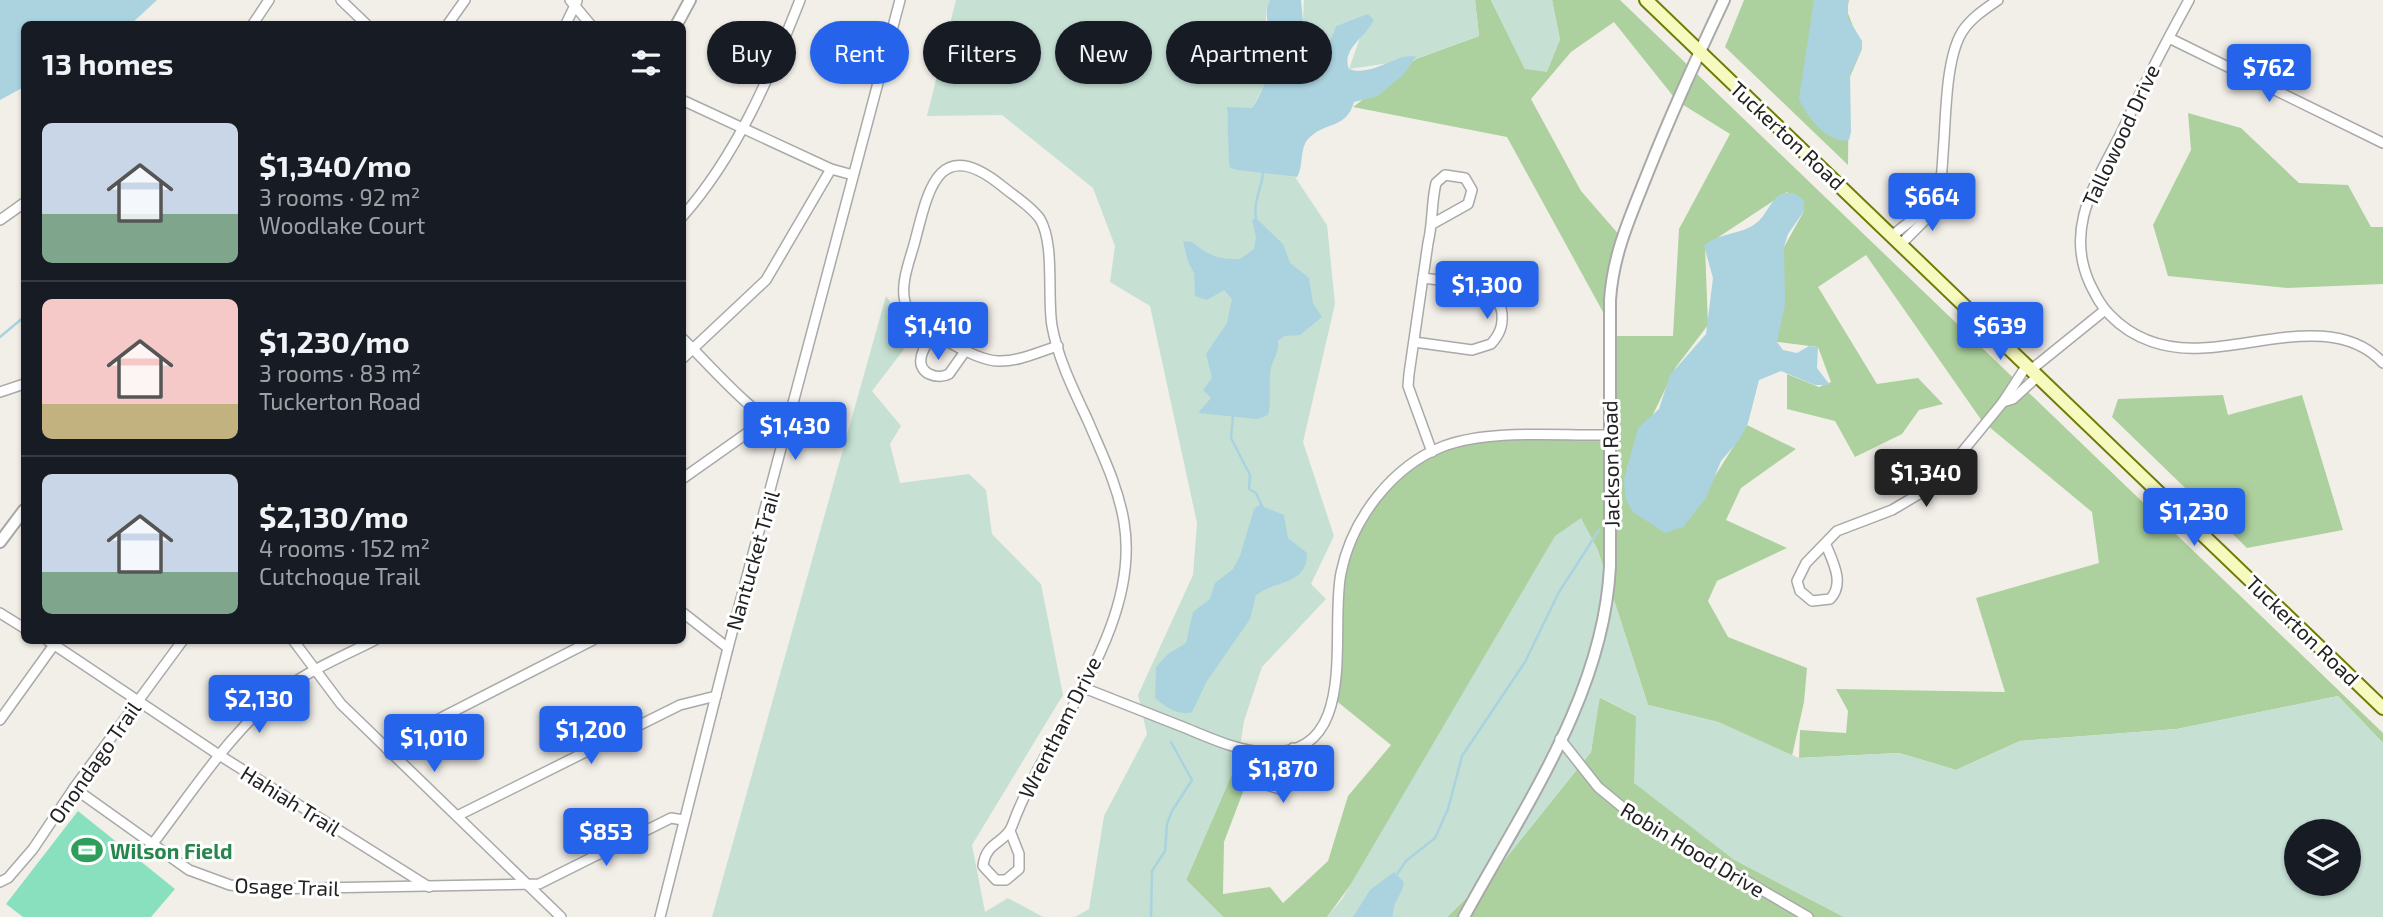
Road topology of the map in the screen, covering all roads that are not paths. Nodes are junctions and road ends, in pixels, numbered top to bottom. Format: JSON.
{"nodes":[{"id":1,"x":270,"y":0,"type":"edge"},
{"id":2,"x":341,"y":0,"type":"edge"},
{"id":3,"x":465,"y":0,"type":"edge"},
{"id":4,"x":690,"y":0,"type":"edge"},
{"id":5,"x":800,"y":0,"type":"edge"},
{"id":6,"x":900,"y":0,"type":"edge"},
{"id":7,"x":1646,"y":0,"type":"edge"},
{"id":8,"x":1724,"y":0,"type":"edge"},
{"id":9,"x":1998,"y":0,"type":"edge"},
{"id":10,"x":2189,"y":0,"type":"edge"},
{"id":11,"x":574,"y":2,"type":"edge"},
{"id":12,"x":255,"y":21,"type":"edge"},
{"id":13,"x":363,"y":21,"type":"edge"},
{"id":14,"x":451,"y":21,"type":"edge"},
{"id":15,"x":567,"y":21,"type":"edge"},
{"id":16,"x":588,"y":21,"type":"edge"},
{"id":17,"x":679,"y":21,"type":"edge"},
{"id":18,"x":2169,"y":38,"type":"junction"},
{"id":19,"x":1700,"y":52,"type":"junction"},
{"id":20,"x":686,"y":102,"type":"edge"},
{"id":21,"x":741,"y":128,"type":"junction"},
{"id":22,"x":2383,"y":143,"type":"edge"},
{"id":23,"x":831,"y":169,"type":"junction"},
{"id":24,"x":853,"y":175,"type":"junction"},
{"id":25,"x":21,"y":207,"type":"edge"},
{"id":26,"x":686,"y":212,"type":"edge"},
{"id":27,"x":0,"y":220,"type":"edge"},
{"id":28,"x":1434,"y":223,"type":"junction"},
{"id":29,"x":1898,"y":239,"type":"junction"},
{"id":30,"x":1423,"y":278,"type":"junction"},
{"id":31,"x":2105,"y":310,"type":"junction"},
{"id":32,"x":933,"y":332,"type":"junction"},
{"id":33,"x":686,"y":342,"type":"edge"},
{"id":34,"x":1414,"y":342,"type":"junction"},
{"id":35,"x":1058,"y":346,"type":"junction"},
{"id":36,"x":694,"y":349,"type":"junction"},
{"id":37,"x":966,"y":350,"type":"junction"},
{"id":38,"x":686,"y":356,"type":"edge"},
{"id":39,"x":2383,"y":363,"type":"edge"},
{"id":40,"x":2032,"y":370,"type":"junction"},
{"id":41,"x":21,"y":385,"type":"edge"},
{"id":42,"x":0,"y":392,"type":"edge"},
{"id":43,"x":2003,"y":402,"type":"junction"},
{"id":44,"x":766,"y":419,"type":"junction"},
{"id":45,"x":788,"y":430,"type":"junction"},
{"id":46,"x":1608,"y":435,"type":"junction"},
{"id":47,"x":1432,"y":452,"type":"junction"},
{"id":48,"x":686,"y":476,"type":"edge"},
{"id":49,"x":21,"y":514,"type":"edge"},
{"id":50,"x":0,"y":542,"type":"edge"},
{"id":51,"x":1826,"y":545,"type":"junction"},
{"id":52,"x":0,"y":613,"type":"edge"},
{"id":53,"x":686,"y":615,"type":"edge"},
{"id":54,"x":21,"y":626,"type":"edge"},
{"id":55,"x":52,"y":644,"type":"edge"},
{"id":56,"x":56,"y":644,"type":"edge"},
{"id":57,"x":180,"y":644,"type":"edge"},
{"id":58,"x":296,"y":644,"type":"edge"},
{"id":59,"x":367,"y":644,"type":"edge"},
{"id":60,"x":585,"y":644,"type":"edge"},
{"id":61,"x":727,"y":648,"type":"junction"},
{"id":62,"x":313,"y":670,"type":"junction"},
{"id":63,"x":1084,"y":688,"type":"junction"},
{"id":64,"x":716,"y":696,"type":"junction"},
{"id":65,"x":136,"y":701,"type":"junction"},
{"id":66,"x":2383,"y":708,"type":"edge"},
{"id":67,"x":0,"y":720,"type":"edge"},
{"id":68,"x":1560,"y":739,"type":"junction"},
{"id":69,"x":1293,"y":748,"type":"junction"},
{"id":70,"x":387,"y":749,"type":"junction"},
{"id":71,"x":1259,"y":752,"type":"junction"},
{"id":72,"x":220,"y":756,"type":"junction"},
{"id":73,"x":74,"y":788,"type":"junction"},
{"id":74,"x":457,"y":816,"type":"junction"},
{"id":75,"x":683,"y":820,"type":"junction"},
{"id":76,"x":1010,"y":831,"type":"junction"},
{"id":77,"x":154,"y":842,"type":"junction"},
{"id":78,"x":1,"y":882,"type":"edge"},
{"id":79,"x":529,"y":884,"type":"junction"},
{"id":80,"x":431,"y":888,"type":"junction"},
{"id":81,"x":561,"y":917,"type":"edge"},
{"id":82,"x":660,"y":917,"type":"edge"},
{"id":83,"x":1464,"y":917,"type":"edge"},
{"id":84,"x":1808,"y":917,"type":"edge"}],
"edges":[{"from":1,"to":12,"type":"street"},
{"from":2,"to":13,"type":"street"},
{"from":3,"to":14,"type":"street"},
{"from":4,"to":17,"type":"street"},
{"from":5,"to":21,"type":"street"},
{"from":6,"to":24,"type":"street","name":"Nantucket Trail"},
{"from":7,"to":19,"type":"main road","name":"Tuckerton Road"},
{"from":8,"to":19,"type":"street","name":"Jackson Road"},
{"from":9,"to":29,"type":"street"},
{"from":10,"to":18,"type":"street","name":"Tallowood Drive"},
{"from":11,"to":15,"type":"street"},
{"from":11,"to":16,"type":"street"},
{"from":18,"to":22,"type":"street"},
{"from":18,"to":31,"type":"street","name":"Tallowood Drive"},
{"from":19,"to":29,"type":"main road","name":"Tuckerton Road"},
{"from":19,"to":46,"type":"street","name":"Jackson Road"},
{"from":20,"to":21,"type":"street"},
{"from":21,"to":23,"type":"street"},
{"from":21,"to":26,"type":"street"},
{"from":23,"to":24,"type":"street"},
{"from":23,"to":36,"type":"street"},
{"from":24,"to":45,"type":"street","name":"Nantucket Trail"},
{"from":25,"to":27,"type":"street"},
{"from":28,"to":28,"type":"street"},
{"from":28,"to":30,"type":"street"},
{"from":29,"to":40,"type":"main road","name":"Tuckerton Road"},
{"from":30,"to":34,"type":"street"},
{"from":30,"to":34,"type":"street"},
{"from":31,"to":39,"type":"street","name":"Tallowood Drive"},
{"from":31,"to":40,"type":"street"},
{"from":32,"to":35,"type":"street","name":"Wrentham Drive"},
{"from":32,"to":37,"type":"street","name":"Wrentham Drive"},
{"from":32,"to":37,"type":"street"},
{"from":33,"to":36,"type":"street"},
{"from":34,"to":47,"type":"street"},
{"from":35,"to":37,"type":"street","name":"Wrentham Drive"},
{"from":35,"to":63,"type":"street","name":"Wrentham Drive"},
{"from":36,"to":38,"type":"street"},
{"from":36,"to":44,"type":"street"},
{"from":40,"to":43,"type":"street"},
{"from":40,"to":43,"type":"street"},
{"from":40,"to":66,"type":"main road","name":"Tuckerton Road"},
{"from":41,"to":42,"type":"street"},
{"from":43,"to":51,"type":"street"},
{"from":44,"to":45,"type":"street"},
{"from":44,"to":48,"type":"street"},
{"from":45,"to":61,"type":"street","name":"Nantucket Trail"},
{"from":46,"to":47,"type":"street"},
{"from":46,"to":68,"type":"street","name":"Jackson Road"},
{"from":47,"to":69,"type":"street"},
{"from":49,"to":50,"type":"street"},
{"from":51,"to":51,"type":"street"},
{"from":52,"to":54,"type":"street"},
{"from":53,"to":61,"type":"street"},
{"from":55,"to":67,"type":"street"},
{"from":56,"to":65,"type":"street","name":"Hahiah Trail"},
{"from":57,"to":65,"type":"street","name":"Onondago Trail"},
{"from":58,"to":62,"type":"street"},
{"from":59,"to":62,"type":"street"},
{"from":60,"to":70,"type":"street"},
{"from":61,"to":64,"type":"street","name":"Nantucket Trail"},
{"from":62,"to":70,"type":"street"},
{"from":62,"to":72,"type":"street"},
{"from":63,"to":71,"type":"street"},
{"from":63,"to":76,"type":"street","name":"Wrentham Drive"},
{"from":64,"to":74,"type":"street"},
{"from":64,"to":75,"type":"street","name":"Nantucket Trail"},
{"from":65,"to":72,"type":"street","name":"Hahiah Trail"},
{"from":65,"to":73,"type":"street","name":"Onondago Trail"},
{"from":68,"to":83,"type":"street","name":"Jackson Road"},
{"from":68,"to":84,"type":"street","name":"Robin Hood Drive"},
{"from":69,"to":71,"type":"street"},
{"from":69,"to":71,"type":"street"},
{"from":70,"to":74,"type":"street"},
{"from":72,"to":77,"type":"street"},
{"from":72,"to":80,"type":"street","name":"Hahiah Trail"},
{"from":73,"to":77,"type":"street","name":"Osage Trail"},
{"from":73,"to":78,"type":"street","name":"Onondago Trail"},
{"from":74,"to":79,"type":"street"},
{"from":75,"to":79,"type":"street","name":"Osage Trail"},
{"from":75,"to":82,"type":"street","name":"Nantucket Trail"},
{"from":76,"to":76,"type":"street","name":"Wrentham Drive"},
{"from":77,"to":80,"type":"street","name":"Osage Trail"},
{"from":79,"to":80,"type":"street","name":"Osage Trail"},
{"from":79,"to":81,"type":"street"}]}
